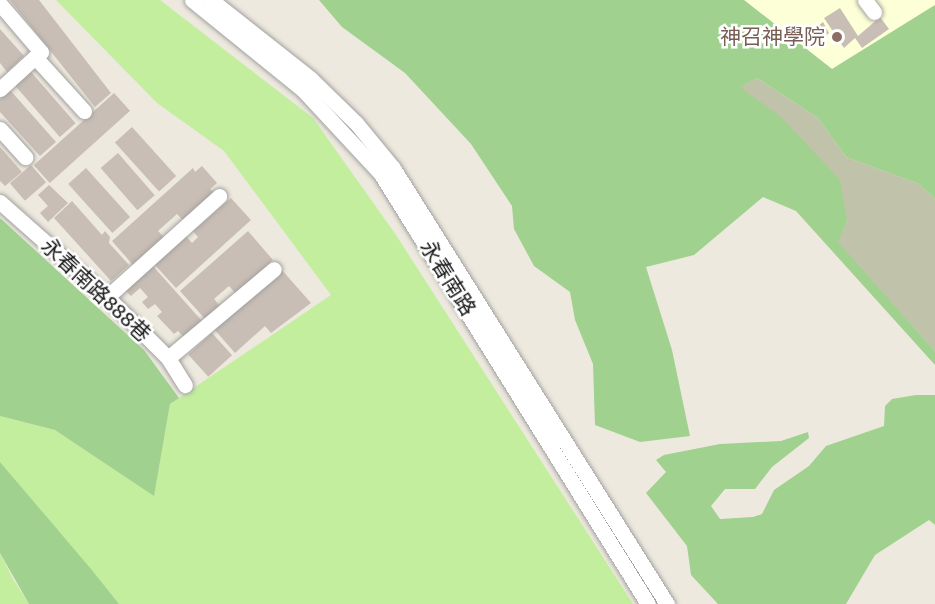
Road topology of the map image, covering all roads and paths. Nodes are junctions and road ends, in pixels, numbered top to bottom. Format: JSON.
{"nodes":[{"id":1,"x":192,"y":0,"type":"edge"},
{"id":2,"x":211,"y":0,"type":"edge"},
{"id":3,"x":0,"y":4,"type":"edge"},
{"id":4,"x":35,"y":57,"type":"junction"},
{"id":5,"x":307,"y":84,"type":"junction"},
{"id":6,"x":0,"y":89,"type":"edge"},
{"id":7,"x":84,"y":111,"type":"dead end"},
{"id":8,"x":0,"y":129,"type":"edge"},
{"id":9,"x":26,"y":157,"type":"dead end"},
{"id":10,"x":387,"y":171,"type":"junction"},
{"id":11,"x":219,"y":196,"type":"dead end"},
{"id":12,"x":0,"y":202,"type":"edge"},
{"id":13,"x":274,"y":269,"type":"dead end"},
{"id":14,"x":107,"y":297,"type":"junction"},
{"id":15,"x":168,"y":358,"type":"junction"},
{"id":16,"x":185,"y":386,"type":"dead end"},
{"id":17,"x":648,"y":604,"type":"edge"},
{"id":18,"x":667,"y":604,"type":"edge"}],
"edges":[{"from":1,"to":5,"type":"street","name":"永春南路"},
{"from":2,"to":5,"type":"street","name":"永春南路"},
{"from":3,"to":4,"type":"street"},
{"from":4,"to":6,"type":"street"},
{"from":4,"to":7,"type":"street"},
{"from":5,"to":10,"type":"street","name":"永春南路"},
{"from":8,"to":9,"type":"street"},
{"from":10,"to":17,"type":"street","name":"永春南路"},
{"from":10,"to":18,"type":"street","name":"永春南路"},
{"from":11,"to":14,"type":"street"},
{"from":12,"to":14,"type":"street","name":"永春南路888巷"},
{"from":13,"to":15,"type":"street"},
{"from":14,"to":15,"type":"street","name":"永春南路888巷"},
{"from":15,"to":16,"type":"street","name":"永春南路888巷"}]}
